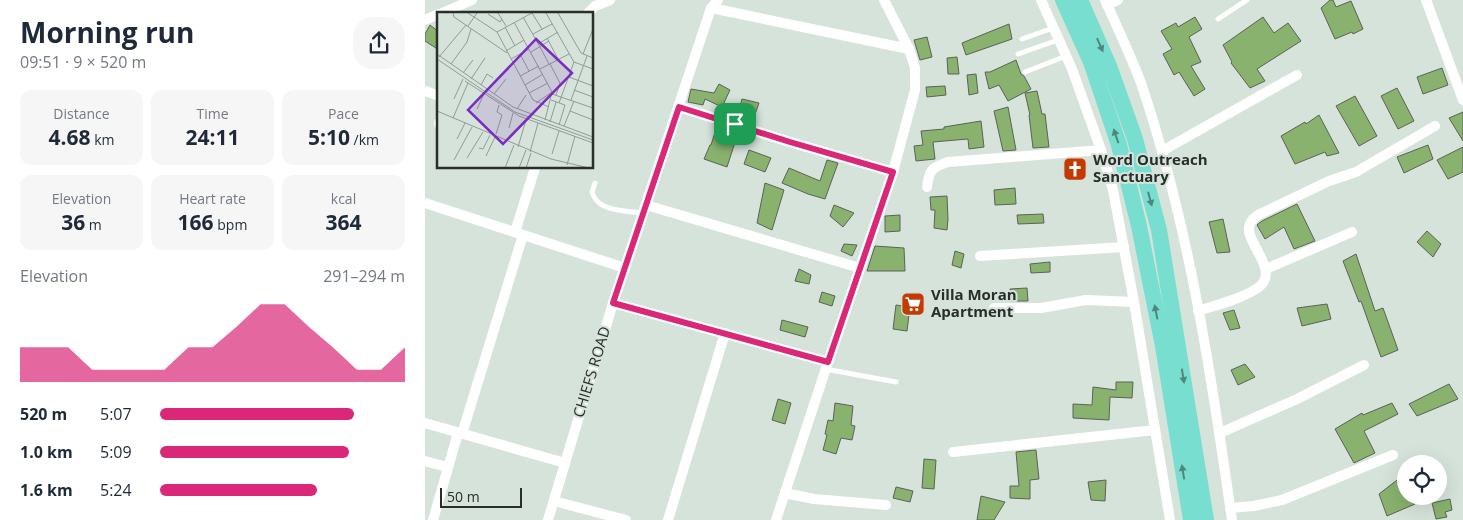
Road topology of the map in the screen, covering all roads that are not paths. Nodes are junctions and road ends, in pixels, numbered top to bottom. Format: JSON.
{"nodes":[{"id":1,"x":471,"y":0,"type":"edge"},
{"id":2,"x":610,"y":0,"type":"edge"},
{"id":3,"x":884,"y":0,"type":"edge"},
{"id":4,"x":1041,"y":0,"type":"edge"},
{"id":5,"x":1063,"y":0,"type":"edge"},
{"id":6,"x":1080,"y":0,"type":"edge"},
{"id":7,"x":1118,"y":0,"type":"edge"},
{"id":8,"x":1247,"y":0,"type":"edge"},
{"id":9,"x":1426,"y":0,"type":"edge"},
{"id":10,"x":1106,"y":3,"type":"edge"},
{"id":11,"x":714,"y":4,"type":"edge"},
{"id":12,"x":444,"y":12,"type":"edge"},
{"id":13,"x":589,"y":12,"type":"edge"},
{"id":14,"x":437,"y":15,"type":"edge"},
{"id":15,"x":1218,"y":19,"type":"dead end"},
{"id":16,"x":425,"y":20,"type":"edge"},
{"id":17,"x":1053,"y":27,"type":"junction"},
{"id":18,"x":1023,"y":39,"type":"dead end"},
{"id":19,"x":1059,"y":40,"type":"junction"},
{"id":20,"x":909,"y":49,"type":"junction"},
{"id":21,"x":1018,"y":54,"type":"dead end"},
{"id":22,"x":1066,"y":56,"type":"junction"},
{"id":23,"x":1025,"y":72,"type":"dead end"},
{"id":24,"x":1297,"y":75,"type":"dead end"},
{"id":25,"x":425,"y":91,"type":"edge"},
{"id":26,"x":437,"y":95,"type":"edge"},
{"id":27,"x":1463,"y":100,"type":"edge"},
{"id":28,"x":679,"y":107,"type":"junction"},
{"id":29,"x":1435,"y":126,"type":"dead end"},
{"id":30,"x":1101,"y":150,"type":"junction"},
{"id":31,"x":1162,"y":151,"type":"junction"},
{"id":32,"x":535,"y":169,"type":"edge"},
{"id":33,"x":893,"y":172,"type":"junction"},
{"id":34,"x":595,"y":183,"type":"dead end"},
{"id":35,"x":927,"y":187,"type":"dead end"},
{"id":36,"x":425,"y":204,"type":"edge"},
{"id":37,"x":645,"y":209,"type":"junction"},
{"id":38,"x":1353,"y":232,"type":"dead end"},
{"id":39,"x":519,"y":234,"type":"junction"},
{"id":40,"x":1124,"y":247,"type":"junction"},
{"id":41,"x":980,"y":256,"type":"dead end"},
{"id":42,"x":625,"y":268,"type":"junction"},
{"id":43,"x":860,"y":268,"type":"junction"},
{"id":44,"x":1266,"y":269,"type":"junction"},
{"id":45,"x":1134,"y":302,"type":"junction"},
{"id":46,"x":613,"y":303,"type":"junction"},
{"id":47,"x":994,"y":308,"type":"dead end"},
{"id":48,"x":1198,"y":311,"type":"junction"},
{"id":49,"x":725,"y":333,"type":"junction"},
{"id":50,"x":1364,"y":365,"type":"dead end"},
{"id":51,"x":827,"y":366,"type":"junction"},
{"id":52,"x":896,"y":382,"type":"dead end"},
{"id":53,"x":425,"y":423,"type":"edge"},
{"id":54,"x":1155,"y":430,"type":"junction"},
{"id":55,"x":1219,"y":432,"type":"junction"},
{"id":56,"x":460,"y":433,"type":"junction"},
{"id":57,"x":953,"y":452,"type":"dead end"},
{"id":58,"x":1393,"y":455,"type":"dead end"},
{"id":59,"x":425,"y":461,"type":"edge"},
{"id":60,"x":565,"y":463,"type":"junction"},
{"id":61,"x":447,"y":467,"type":"junction"},
{"id":62,"x":785,"y":493,"type":"junction"},
{"id":63,"x":553,"y":501,"type":"junction"},
{"id":64,"x":886,"y":504,"type":"dead end"},
{"id":65,"x":1230,"y":508,"type":"junction"},
{"id":66,"x":433,"y":520,"type":"edge"},
{"id":67,"x":548,"y":520,"type":"edge"},
{"id":68,"x":626,"y":520,"type":"edge"},
{"id":69,"x":668,"y":520,"type":"edge"},
{"id":70,"x":776,"y":520,"type":"edge"},
{"id":71,"x":1170,"y":520,"type":"edge"},
{"id":72,"x":1191,"y":520,"type":"edge"},
{"id":73,"x":1206,"y":520,"type":"edge"},
{"id":74,"x":1232,"y":520,"type":"edge"}],
"edges":[{"from":1,"to":12,"type":"street"},
{"from":2,"to":13,"type":"street"},
{"from":3,"to":20,"type":"street"},
{"from":4,"to":17,"type":"street"},
{"from":72,"to":5,"type":"highway","one_way":true},
{"from":6,"to":73,"type":"highway","one_way":true},
{"from":7,"to":10,"type":"street"},
{"from":8,"to":15,"type":"lane"},
{"from":9,"to":27,"type":"street"},
{"from":10,"to":31,"type":"street"},
{"from":11,"to":20,"type":"street"},
{"from":11,"to":28,"type":"street","name":"CHIEFS ROAD"},
{"from":14,"to":16,"type":"street"},
{"from":17,"to":18,"type":"lane"},
{"from":17,"to":19,"type":"street"},
{"from":19,"to":21,"type":"lane"},
{"from":19,"to":22,"type":"street"},
{"from":20,"to":33,"type":"street"},
{"from":22,"to":23,"type":"lane"},
{"from":22,"to":30,"type":"street"},
{"from":24,"to":31,"type":"street"},
{"from":25,"to":26,"type":"street"},
{"from":28,"to":33,"type":"street"},
{"from":28,"to":37,"type":"street","name":"CHIEFS ROAD"},
{"from":29,"to":44,"type":"street"},
{"from":30,"to":35,"type":"street"},
{"from":30,"to":40,"type":"street"},
{"from":31,"to":48,"type":"street"},
{"from":32,"to":39,"type":"street"},
{"from":33,"to":43,"type":"street"},
{"from":34,"to":37,"type":"lane"},
{"from":36,"to":39,"type":"street"},
{"from":37,"to":42,"type":"street","name":"CHIEFS ROAD"},
{"from":37,"to":43,"type":"street"},
{"from":38,"to":44,"type":"street"},
{"from":39,"to":42,"type":"street"},
{"from":39,"to":56,"type":"street"},
{"from":40,"to":41,"type":"street"},
{"from":40,"to":45,"type":"street"},
{"from":42,"to":46,"type":"street","name":"CHIEFS ROAD"},
{"from":43,"to":51,"type":"street"},
{"from":44,"to":48,"type":"street"},
{"from":45,"to":47,"type":"street"},
{"from":45,"to":54,"type":"street"},
{"from":46,"to":49,"type":"street"},
{"from":46,"to":60,"type":"street","name":"CHIEFS ROAD"},
{"from":48,"to":55,"type":"street"},
{"from":49,"to":51,"type":"street"},
{"from":49,"to":69,"type":"street"},
{"from":50,"to":55,"type":"street"},
{"from":51,"to":52,"type":"lane"},
{"from":51,"to":62,"type":"street"},
{"from":53,"to":56,"type":"street"},
{"from":54,"to":57,"type":"street"},
{"from":54,"to":71,"type":"street"},
{"from":55,"to":65,"type":"street"},
{"from":56,"to":60,"type":"street"},
{"from":56,"to":61,"type":"street"},
{"from":58,"to":65,"type":"street"},
{"from":59,"to":61,"type":"street"},
{"from":60,"to":63,"type":"street","name":"CHIEFS ROAD"},
{"from":61,"to":66,"type":"street"},
{"from":62,"to":64,"type":"street"},
{"from":62,"to":70,"type":"street"},
{"from":63,"to":67,"type":"street","name":"CHIEFS ROAD"},
{"from":63,"to":68,"type":"street"},
{"from":65,"to":74,"type":"street"}]}
